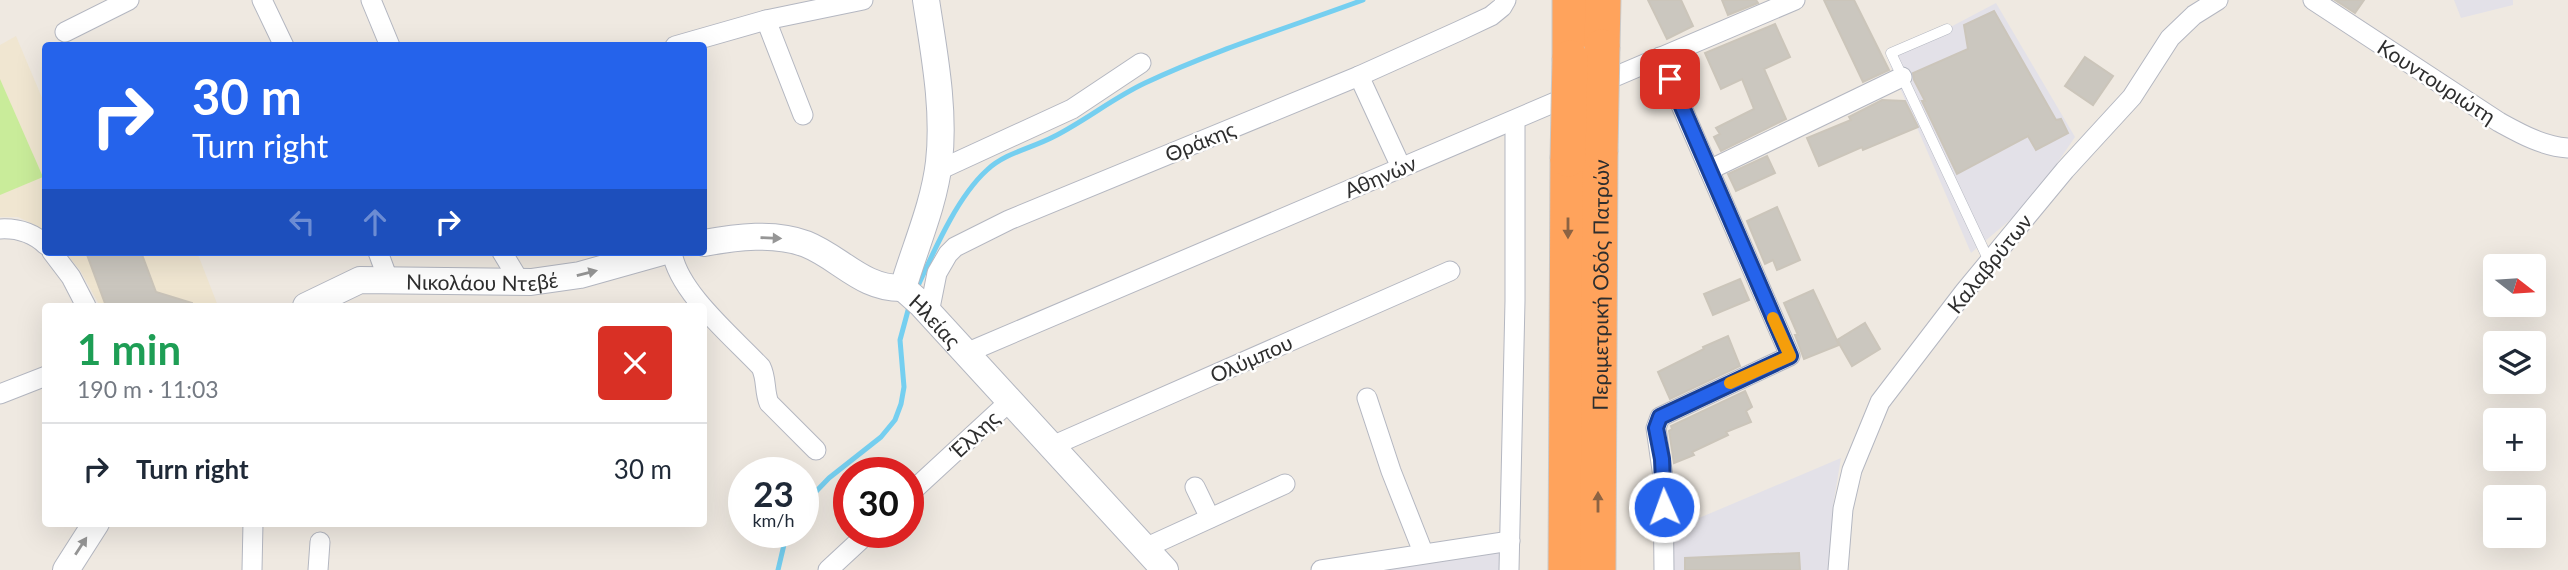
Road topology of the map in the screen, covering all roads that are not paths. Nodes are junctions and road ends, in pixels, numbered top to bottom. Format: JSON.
{"nodes":[{"id":1,"x":129,"y":0,"type":"edge"},
{"id":2,"x":262,"y":0,"type":"edge"},
{"id":3,"x":371,"y":0,"type":"edge"},
{"id":4,"x":863,"y":0,"type":"edge"},
{"id":5,"x":926,"y":0,"type":"edge"},
{"id":6,"x":1506,"y":0,"type":"edge"},
{"id":7,"x":1570,"y":0,"type":"edge"},
{"id":8,"x":1603,"y":0,"type":"edge"},
{"id":9,"x":1795,"y":0,"type":"edge"},
{"id":10,"x":2218,"y":0,"type":"edge"},
{"id":11,"x":2313,"y":0,"type":"edge"},
{"id":12,"x":766,"y":20,"type":"junction"},
{"id":13,"x":1947,"y":29,"type":"dead end"},
{"id":14,"x":65,"y":32,"type":"dead end"},
{"id":15,"x":281,"y":42,"type":"edge"},
{"id":16,"x":388,"y":42,"type":"edge"},
{"id":17,"x":689,"y":42,"type":"edge"},
{"id":18,"x":1586,"y":53,"type":"junction"},
{"id":19,"x":1660,"y":57,"type":"junction"},
{"id":20,"x":1141,"y":63,"type":"dead end"},
{"id":21,"x":1359,"y":76,"type":"junction"},
{"id":22,"x":1902,"y":77,"type":"junction"},
{"id":23,"x":803,"y":115,"type":"dead end"},
{"id":24,"x":1515,"y":120,"type":"junction"},
{"id":25,"x":2568,"y":148,"type":"edge"},
{"id":26,"x":1584,"y":156,"type":"junction"},
{"id":27,"x":1401,"y":167,"type":"junction"},
{"id":28,"x":1709,"y":170,"type":"junction"},
{"id":29,"x":937,"y":171,"type":"junction"},
{"id":30,"x":0,"y":229,"type":"edge"},
{"id":31,"x":42,"y":242,"type":"edge"},
{"id":32,"x":707,"y":243,"type":"edge"},
{"id":33,"x":55,"y":256,"type":"edge"},
{"id":34,"x":379,"y":256,"type":"edge"},
{"id":35,"x":504,"y":256,"type":"edge"},
{"id":36,"x":648,"y":256,"type":"edge"},
{"id":37,"x":672,"y":256,"type":"edge"},
{"id":38,"x":1990,"y":261,"type":"junction"},
{"id":39,"x":1450,"y":271,"type":"dead end"},
{"id":40,"x":388,"y":279,"type":"junction"},
{"id":41,"x":520,"y":282,"type":"junction"},
{"id":42,"x":915,"y":299,"type":"junction"},
{"id":43,"x":84,"y":303,"type":"edge"},
{"id":44,"x":312,"y":303,"type":"edge"},
{"id":45,"x":701,"y":303,"type":"edge"},
{"id":46,"x":707,"y":309,"type":"edge"},
{"id":47,"x":966,"y":353,"type":"junction"},
{"id":48,"x":42,"y":378,"type":"edge"},
{"id":49,"x":0,"y":394,"type":"edge"},
{"id":50,"x":1367,"y":398,"type":"dead end"},
{"id":51,"x":1010,"y":401,"type":"junction"},
{"id":52,"x":1052,"y":446,"type":"junction"},
{"id":53,"x":816,"y":450,"type":"dead end"},
{"id":54,"x":924,"y":480,"type":"edge"},
{"id":55,"x":1285,"y":484,"type":"dead end"},
{"id":56,"x":1195,"y":487,"type":"dead end"},
{"id":57,"x":1210,"y":518,"type":"junction"},
{"id":58,"x":93,"y":527,"type":"edge"},
{"id":59,"x":253,"y":527,"type":"edge"},
{"id":60,"x":1510,"y":541,"type":"junction"},
{"id":61,"x":320,"y":542,"type":"dead end"},
{"id":62,"x":852,"y":548,"type":"edge"},
{"id":63,"x":1145,"y":548,"type":"junction"},
{"id":64,"x":1423,"y":552,"type":"junction"},
{"id":65,"x":66,"y":570,"type":"edge"},
{"id":66,"x":252,"y":570,"type":"edge"},
{"id":67,"x":318,"y":570,"type":"edge"},
{"id":68,"x":828,"y":570,"type":"edge"},
{"id":69,"x":1165,"y":570,"type":"edge"},
{"id":70,"x":1321,"y":570,"type":"edge"},
{"id":71,"x":1509,"y":570,"type":"edge"},
{"id":72,"x":1566,"y":570,"type":"edge"},
{"id":73,"x":1598,"y":570,"type":"edge"},
{"id":74,"x":1664,"y":570,"type":"edge"},
{"id":75,"x":1838,"y":570,"type":"edge"}],
"edges":[{"from":1,"to":14,"type":"street"},
{"from":2,"to":15,"type":"street"},
{"from":3,"to":16,"type":"street"},
{"from":4,"to":12,"type":"street"},
{"from":5,"to":29,"type":"main road","name":"Ηλείας"},
{"from":6,"to":21,"type":"street","name":"Θράκης"},
{"from":7,"to":18,"type":"highway","name":"Περιμετρική Οδός Πατρών"},
{"from":8,"to":18,"type":"highway","name":"Περιμετρική Οδός Πατρών"},
{"from":9,"to":19,"type":"street","name":"Αθηνών"},
{"from":10,"to":38,"type":"street","name":"Καλαβρύτων"},
{"from":11,"to":25,"type":"street","name":"Κουντουριώτη"},
{"from":12,"to":17,"type":"street"},
{"from":12,"to":23,"type":"street"},
{"from":13,"to":22,"type":"lane"},
{"from":18,"to":26,"type":"highway","name":"Περιμετρική Οδός Πατρών","bridge":true},
{"from":19,"to":24,"type":"street","name":"Αθηνών"},
{"from":19,"to":28,"type":"street"},
{"from":20,"to":29,"type":"street"},
{"from":21,"to":27,"type":"street"},
{"from":21,"to":42,"type":"street","name":"Θράκης"},
{"from":22,"to":28,"type":"street"},
{"from":22,"to":38,"type":"lane"},
{"from":24,"to":27,"type":"street","name":"Αθηνών"},
{"from":24,"to":60,"type":"street"},
{"from":26,"to":72,"type":"highway","name":"Περιμετρική Οδός Πατρών","one_way":true},
{"from":73,"to":26,"type":"highway","name":"Περιμετρική Οδός Πατρών","one_way":true},
{"from":27,"to":47,"type":"street","name":"Αθηνών"},
{"from":28,"to":74,"type":"street"},
{"from":29,"to":42,"type":"main road","name":"Ηλείας"},
{"from":30,"to":31,"type":"street"},
{"from":32,"to":42,"type":"main road","one_way":true},
{"from":33,"to":43,"type":"street"},
{"from":34,"to":40,"type":"street"},
{"from":35,"to":41,"type":"street"},
{"from":41,"to":36,"type":"main road","name":"Νικολάου Ντεβέ","one_way":true},
{"from":37,"to":45,"type":"street"},
{"from":38,"to":75,"type":"street","name":"Καλαβρύτων"},
{"from":39,"to":52,"type":"street","name":"Ολύμπου"},
{"from":40,"to":41,"type":"main road","name":"Νικολάου Ντεβέ"},
{"from":40,"to":44,"type":"main road","name":"Νικολάου Ντεβέ"},
{"from":42,"to":47,"type":"main road","name":"Ηλείας"},
{"from":46,"to":53,"type":"street"},
{"from":47,"to":51,"type":"main road","name":"Ηλείας"},
{"from":48,"to":49,"type":"street"},
{"from":50,"to":64,"type":"street"},
{"from":51,"to":52,"type":"main road","name":"Ηλείας"},
{"from":51,"to":54,"type":"street","name":"Έλλης"},
{"from":52,"to":63,"type":"main road","name":"Ηλείας"},
{"from":55,"to":57,"type":"street"},
{"from":56,"to":57,"type":"street"},
{"from":57,"to":63,"type":"street"},
{"from":65,"to":58,"type":"main road","one_way":true},
{"from":59,"to":66,"type":"street"},
{"from":60,"to":64,"type":"street"},
{"from":60,"to":71,"type":"street"},
{"from":61,"to":67,"type":"street"},
{"from":62,"to":68,"type":"street"},
{"from":63,"to":69,"type":"main road","name":"Ηλείας"},
{"from":64,"to":70,"type":"street"}]}
